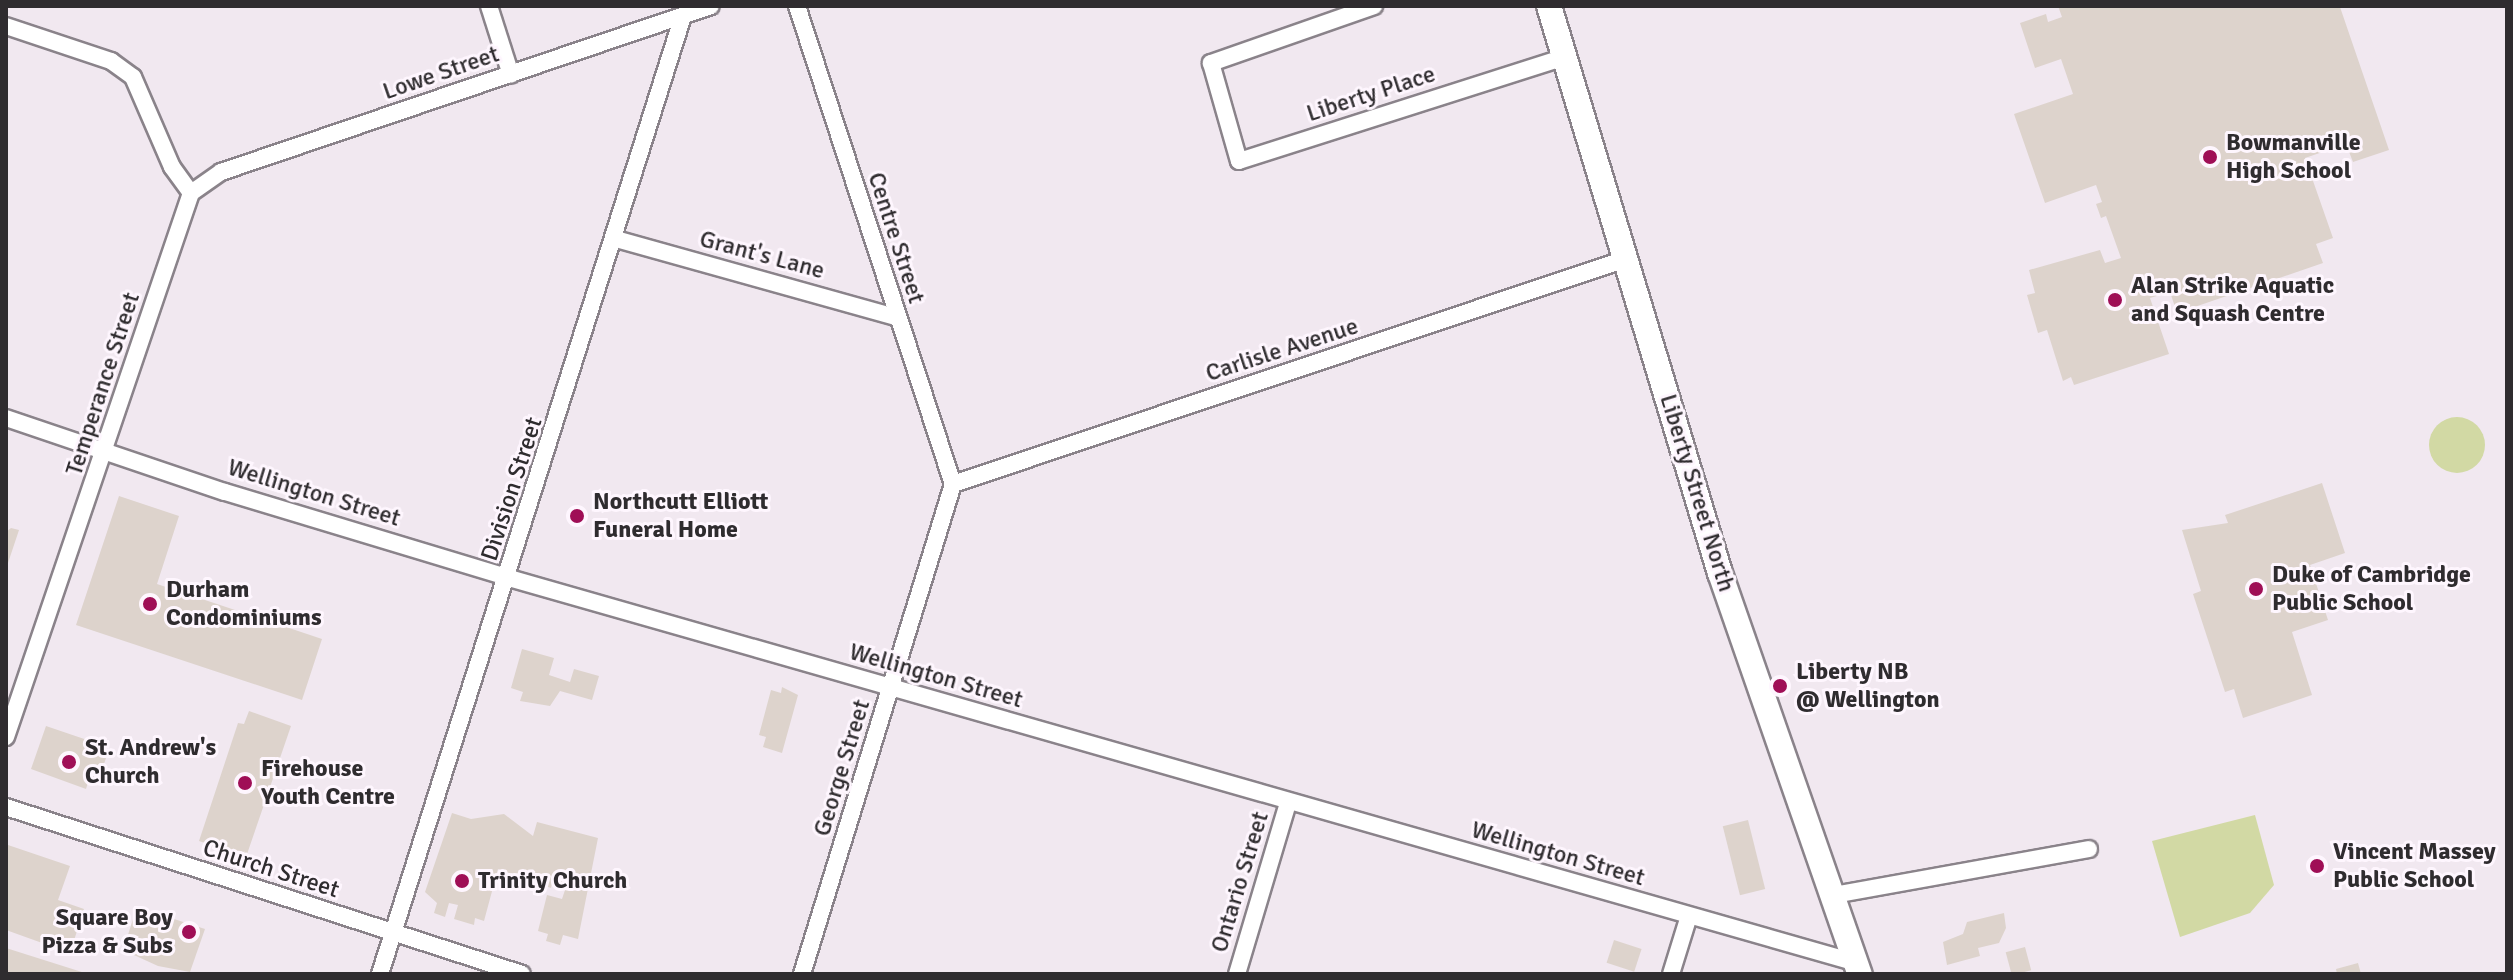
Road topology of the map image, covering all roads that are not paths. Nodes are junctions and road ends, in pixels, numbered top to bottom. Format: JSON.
{"nodes":[{"id":1,"x":489,"y":6,"type":"edge"},
{"id":2,"x":711,"y":6,"type":"edge"},
{"id":3,"x":797,"y":6,"type":"edge"},
{"id":4,"x":1374,"y":6,"type":"edge"},
{"id":5,"x":1549,"y":6,"type":"edge"},
{"id":6,"x":683,"y":16,"type":"junction"},
{"id":7,"x":6,"y":26,"type":"edge"},
{"id":8,"x":1564,"y":57,"type":"junction"},
{"id":9,"x":511,"y":75,"type":"junction"},
{"id":10,"x":191,"y":193,"type":"junction"},
{"id":11,"x":616,"y":239,"type":"junction"},
{"id":12,"x":1626,"y":259,"type":"junction"},
{"id":13,"x":895,"y":317,"type":"junction"},
{"id":14,"x":6,"y":418,"type":"edge"},
{"id":15,"x":106,"y":452,"type":"junction"},
{"id":16,"x":953,"y":484,"type":"junction"},
{"id":17,"x":509,"y":578,"type":"junction"},
{"id":18,"x":891,"y":688,"type":"junction"},
{"id":19,"x":6,"y":737,"type":"edge"},
{"id":20,"x":1288,"y":803,"type":"junction"},
{"id":21,"x":6,"y":807,"type":"edge"},
{"id":22,"x":2089,"y":849,"type":"dead end"},
{"id":23,"x":1834,"y":895,"type":"junction"},
{"id":24,"x":1689,"y":916,"type":"junction"},
{"id":25,"x":394,"y":936,"type":"junction"},
{"id":26,"x":1859,"y":969,"type":"edge"},
{"id":27,"x":380,"y":974,"type":"edge"},
{"id":28,"x":522,"y":974,"type":"edge"},
{"id":29,"x":802,"y":974,"type":"edge"},
{"id":30,"x":1237,"y":974,"type":"edge"},
{"id":31,"x":1671,"y":974,"type":"edge"}],
"edges":[{"from":1,"to":9,"type":"street"},
{"from":2,"to":6,"type":"street","name":"Lowe Street"},
{"from":3,"to":13,"type":"street","name":"Centre Street"},
{"from":4,"to":8,"type":"street","name":"Liberty Place"},
{"from":5,"to":8,"type":"main road","name":"Liberty Street North"},
{"from":6,"to":9,"type":"street","name":"Lowe Street"},
{"from":6,"to":11,"type":"street","name":"Division Street"},
{"from":7,"to":10,"type":"street"},
{"from":8,"to":12,"type":"main road","name":"Liberty Street North"},
{"from":9,"to":10,"type":"street","name":"Lowe Street"},
{"from":10,"to":15,"type":"street","name":"Temperance Street"},
{"from":11,"to":13,"type":"street","name":"Grant's Lane"},
{"from":11,"to":17,"type":"street","name":"Division Street"},
{"from":12,"to":16,"type":"street","name":"Carlisle Avenue"},
{"from":12,"to":23,"type":"main road","name":"Liberty Street North"},
{"from":13,"to":16,"type":"street","name":"Centre Street"},
{"from":14,"to":15,"type":"street","name":"Wellington Street"},
{"from":15,"to":17,"type":"street","name":"Wellington Street"},
{"from":15,"to":19,"type":"street","name":"Temperance Street"},
{"from":16,"to":18,"type":"street","name":"George Street"},
{"from":17,"to":18,"type":"street","name":"Wellington Street"},
{"from":17,"to":25,"type":"street","name":"Division Street"},
{"from":18,"to":20,"type":"street","name":"Wellington Street"},
{"from":18,"to":29,"type":"street","name":"George Street"},
{"from":20,"to":24,"type":"street","name":"Wellington Street"},
{"from":20,"to":30,"type":"street","name":"Ontario Street"},
{"from":21,"to":25,"type":"street","name":"Church Street"},
{"from":22,"to":23,"type":"street"},
{"from":23,"to":26,"type":"main road","name":"Liberty Street North"},
{"from":24,"to":26,"type":"street","name":"Wellington Street"},
{"from":24,"to":31,"type":"street"},
{"from":25,"to":27,"type":"street","name":"Division Street"},
{"from":25,"to":28,"type":"street","name":"Church Street"}]}
